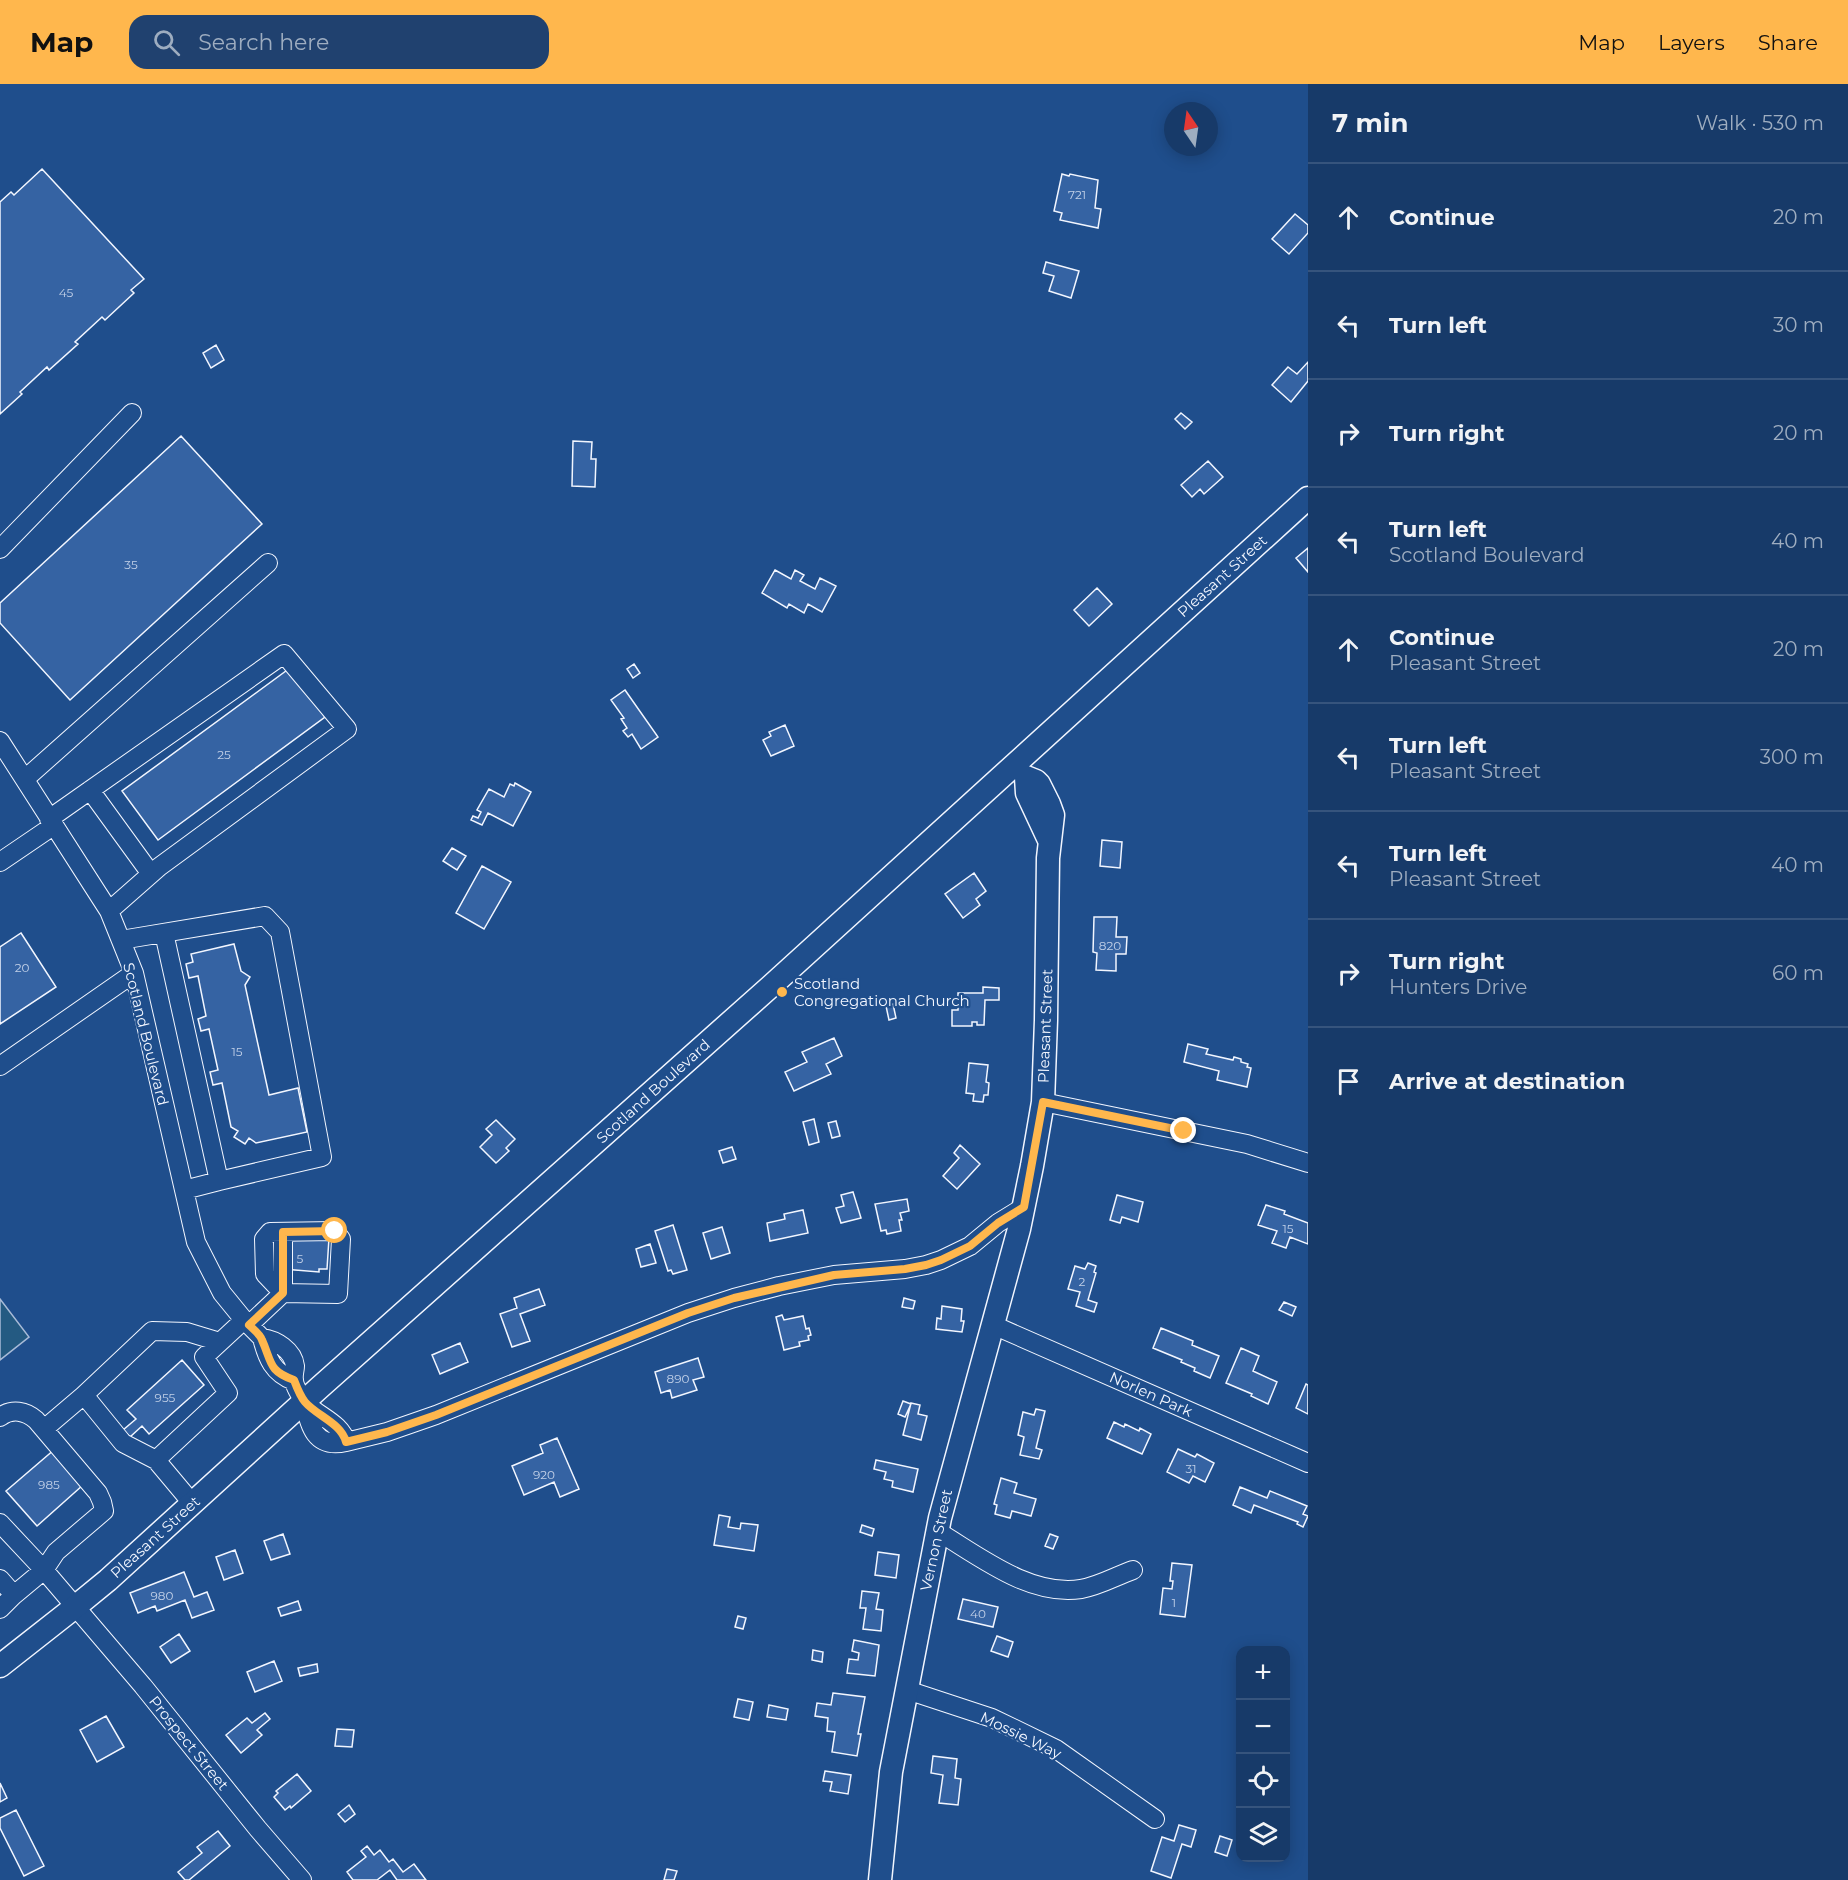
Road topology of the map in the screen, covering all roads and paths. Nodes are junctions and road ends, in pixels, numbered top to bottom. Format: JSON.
{"nodes":[{"id":1,"x":132,"y":413,"type":"dead end"},
{"id":2,"x":1308,"y":498,"type":"edge"},
{"id":3,"x":0,"y":549,"type":"edge"},
{"id":4,"x":268,"y":563,"type":"dead end"},
{"id":5,"x":0,"y":741,"type":"edge"},
{"id":6,"x":1021,"y":769,"type":"junction"},
{"id":7,"x":25,"y":779,"type":"junction"},
{"id":8,"x":90,"y":790,"type":"junction"},
{"id":9,"x":51,"y":822,"type":"junction"},
{"id":10,"x":0,"y":862,"type":"edge"},
{"id":11,"x":151,"y":874,"type":"junction"},
{"id":12,"x":109,"y":911,"type":"junction"},
{"id":13,"x":164,"y":933,"type":"junction"},
{"id":14,"x":121,"y":940,"type":"junction"},
{"id":15,"x":134,"y":973,"type":"junction"},
{"id":16,"x":0,"y":1066,"type":"edge"},
{"id":17,"x":1043,"y":1102,"type":"junction"},
{"id":18,"x":1308,"y":1163,"type":"edge"},
{"id":19,"x":219,"y":1181,"type":"junction"},
{"id":20,"x":184,"y":1191,"type":"junction"},
{"id":21,"x":1024,"y":1207,"type":"junction"},
{"id":22,"x":279,"y":1289,"type":"junction"},
{"id":23,"x":993,"y":1325,"type":"junction"},
{"id":24,"x":252,"y":1328,"type":"junction"},
{"id":25,"x":220,"y":1342,"type":"junction"},
{"id":26,"x":84,"y":1395,"type":"junction"},
{"id":27,"x":304,"y":1401,"type":"junction"},
{"id":28,"x":0,"y":1417,"type":"edge"},
{"id":29,"x":44,"y":1429,"type":"junction"},
{"id":30,"x":156,"y":1460,"type":"junction"},
{"id":31,"x":1308,"y":1463,"type":"edge"},
{"id":32,"x":192,"y":1503,"type":"junction"},
{"id":33,"x":2,"y":1531,"type":"edge"},
{"id":34,"x":937,"y":1531,"type":"junction"},
{"id":35,"x":1133,"y":1569,"type":"dead end"},
{"id":36,"x":44,"y":1570,"type":"junction"},
{"id":37,"x":0,"y":1579,"type":"edge"},
{"id":38,"x":14,"y":1595,"type":"junction"},
{"id":39,"x":75,"y":1608,"type":"junction"},
{"id":40,"x":0,"y":1609,"type":"edge"},
{"id":41,"x":0,"y":1666,"type":"edge"},
{"id":42,"x":907,"y":1690,"type":"junction"},
{"id":43,"x":1155,"y":1819,"type":"dead end"},
{"id":44,"x":302,"y":1880,"type":"edge"},
{"id":45,"x":880,"y":1880,"type":"edge"}],
"edges":[{"from":1,"to":3,"type":"street"},
{"from":2,"to":6,"type":"main road","name":"Pleasant Street"},
{"from":4,"to":7,"type":"street"},
{"from":5,"to":7,"type":"street","name":"Scotland Boulevard"},
{"from":6,"to":17,"type":"main road","name":"Pleasant Street"},
{"from":6,"to":27,"type":"main road","name":"Scotland Boulevard"},
{"from":7,"to":9,"type":"street","name":"Scotland Boulevard"},
{"from":8,"to":9,"type":"street"},
{"from":8,"to":11,"type":"street"},
{"from":8,"to":11,"type":"street"},
{"from":9,"to":10,"type":"street"},
{"from":9,"to":12,"type":"street","name":"Scotland Boulevard"},
{"from":11,"to":12,"type":"street"},
{"from":12,"to":14,"type":"street","name":"Scotland Boulevard"},
{"from":13,"to":14,"type":"street"},
{"from":13,"to":19,"type":"street"},
{"from":13,"to":19,"type":"street"},
{"from":14,"to":15,"type":"street","name":"Scotland Boulevard"},
{"from":15,"to":16,"type":"street"},
{"from":15,"to":20,"type":"street","name":"Scotland Boulevard"},
{"from":17,"to":18,"type":"street"},
{"from":17,"to":21,"type":"main road","name":"Pleasant Street"},
{"from":19,"to":20,"type":"street"},
{"from":20,"to":24,"type":"street","name":"Scotland Boulevard"},
{"from":21,"to":23,"type":"main road","name":"Vernon Street"},
{"from":21,"to":27,"type":"street"},
{"from":22,"to":22,"type":"street"},
{"from":22,"to":24,"type":"street"},
{"from":23,"to":31,"type":"street","name":"Norlen Park"},
{"from":23,"to":34,"type":"main road","name":"Vernon Street"},
{"from":24,"to":25,"type":"street"},
{"from":24,"to":27,"type":"street","name":"Scotland Boulevard"},
{"from":25,"to":26,"type":"street"},
{"from":25,"to":30,"type":"street"},
{"from":26,"to":29,"type":"street"},
{"from":26,"to":30,"type":"street"},
{"from":27,"to":32,"type":"main road","name":"Pleasant Street"},
{"from":28,"to":29,"type":"street"},
{"from":29,"to":36,"type":"street"},
{"from":30,"to":32,"type":"street"},
{"from":32,"to":39,"type":"main road","name":"Pleasant Street"},
{"from":33,"to":36,"type":"street","name":"Prospect Street"},
{"from":34,"to":35,"type":"street"},
{"from":34,"to":42,"type":"main road","name":"Vernon Street"},
{"from":36,"to":38,"type":"street"},
{"from":36,"to":39,"type":"street","name":"Prospect Street"},
{"from":37,"to":38,"type":"street"},
{"from":38,"to":40,"type":"street"},
{"from":39,"to":41,"type":"main road","name":"Pleasant Street"},
{"from":39,"to":44,"type":"street","name":"Prospect Street"},
{"from":42,"to":43,"type":"street","name":"Mossie Way"},
{"from":42,"to":45,"type":"main road","name":"Vernon Street"}]}
